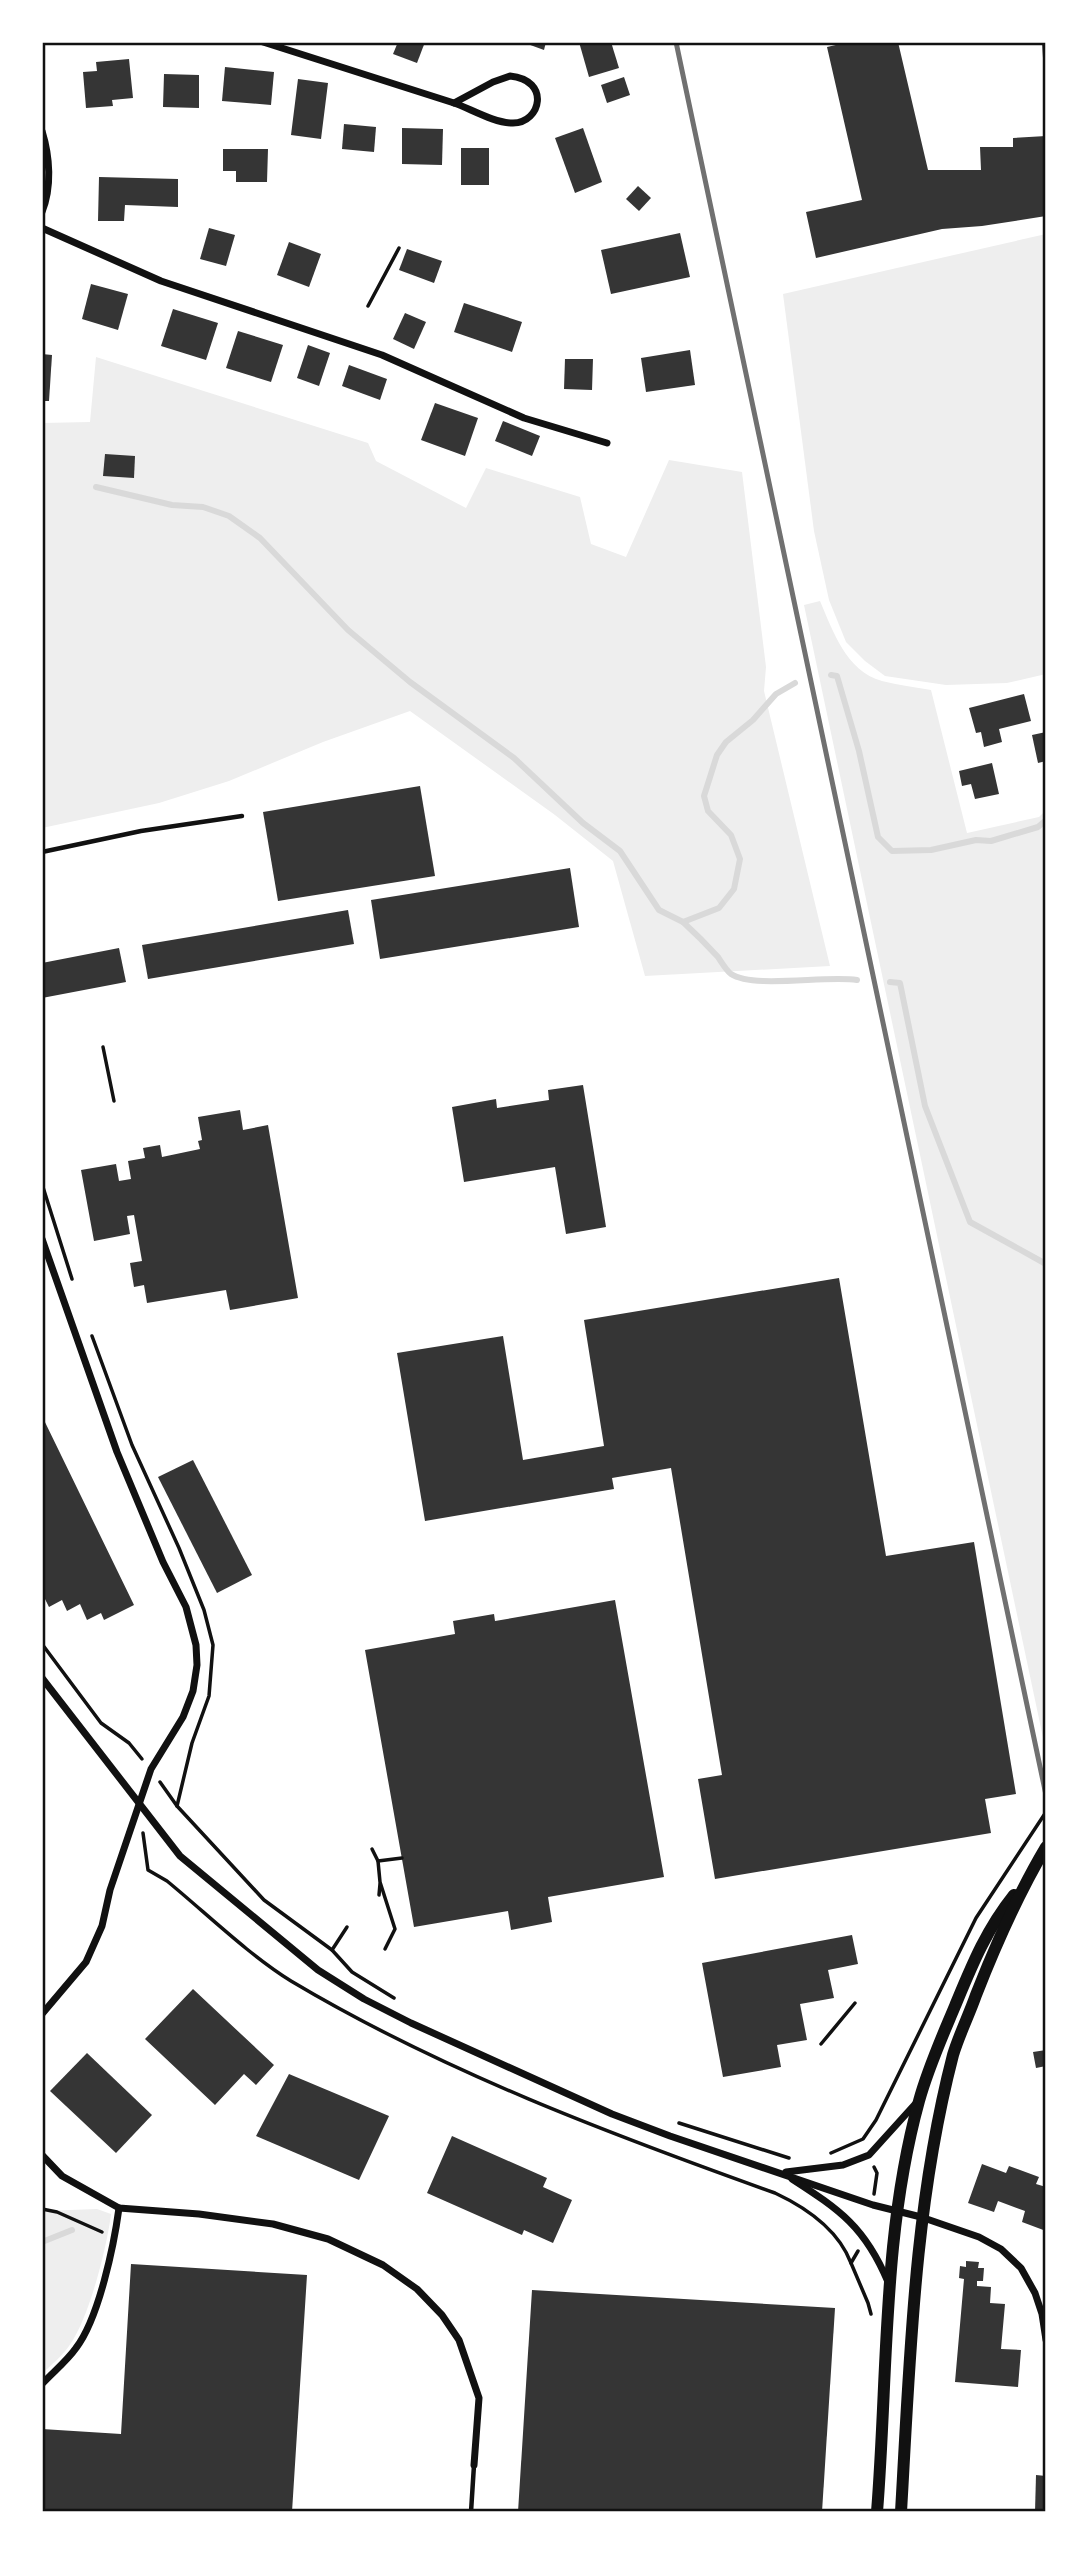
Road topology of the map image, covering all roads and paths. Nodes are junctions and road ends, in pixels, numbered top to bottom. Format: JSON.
{"nodes":[{"id":1,"x":263,"y":42,"type":"edge"},
{"id":2,"x":454,"y":103,"type":"junction"},
{"id":3,"x":42,"y":131,"type":"edge"},
{"id":4,"x":42,"y":212,"type":"edge"},
{"id":5,"x":42,"y":228,"type":"edge"},
{"id":6,"x":399,"y":248,"type":"dead end"},
{"id":7,"x":368,"y":306,"type":"dead end"},
{"id":8,"x":607,"y":443,"type":"dead end"},
{"id":9,"x":242,"y":816,"type":"dead end"},
{"id":10,"x":42,"y":852,"type":"edge"},
{"id":11,"x":103,"y":1047,"type":"dead end"},
{"id":12,"x":114,"y":1101,"type":"dead end"},
{"id":13,"x":42,"y":1239,"type":"edge"},
{"id":14,"x":42,"y":1644,"type":"edge"},
{"id":15,"x":42,"y":1678,"type":"edge"},
{"id":16,"x":151,"y":1769,"type":"junction"},
{"id":17,"x":139,"y":1807,"type":"junction"},
{"id":18,"x":1046,"y":1847,"type":"edge"},
{"id":19,"x":372,"y":1849,"type":"dead end"},
{"id":20,"x":402,"y":1858,"type":"dead end"},
{"id":21,"x":378,"y":1861,"type":"junction"},
{"id":22,"x":1026,"y":1881,"type":"junction"},
{"id":23,"x":380,"y":1882,"type":"junction"},
{"id":24,"x":379,"y":1895,"type":"dead end"},
{"id":25,"x":347,"y":1927,"type":"dead end"},
{"id":26,"x":385,"y":1949,"type":"dead end"},
{"id":27,"x":332,"y":1950,"type":"junction"},
{"id":28,"x":855,"y":2003,"type":"dead end"},
{"id":29,"x":404,"y":2004,"type":"dead end"},
{"id":30,"x":42,"y":2014,"type":"edge"},
{"id":31,"x":821,"y":2044,"type":"dead end"},
{"id":32,"x":919,"y":2100,"type":"junction"},
{"id":33,"x":678,"y":2123,"type":"dead end"},
{"id":34,"x":829,"y":2153,"type":"dead end"},
{"id":35,"x":42,"y":2155,"type":"edge"},
{"id":36,"x":869,"y":2155,"type":"junction"},
{"id":37,"x":792,"y":2159,"type":"dead end"},
{"id":38,"x":782,"y":2172,"type":"junction"},
{"id":39,"x":873,"y":2205,"type":"junction"},
{"id":40,"x":42,"y":2208,"type":"edge"},
{"id":41,"x":118,"y":2208,"type":"junction"},
{"id":42,"x":896,"y":2212,"type":"junction"},
{"id":43,"x":921,"y":2217,"type":"junction"},
{"id":44,"x":115,"y":2238,"type":"junction"},
{"id":45,"x":866,"y":2238,"type":"junction"},
{"id":46,"x":890,"y":2285,"type":"junction"},
{"id":47,"x":872,"y":2323,"type":"dead end"},
{"id":48,"x":1046,"y":2340,"type":"edge"},
{"id":49,"x":42,"y":2384,"type":"edge"},
{"id":50,"x":474,"y":2465,"type":"joint"},
{"id":51,"x":471,"y":2512,"type":"edge"},
{"id":52,"x":877,"y":2512,"type":"edge"},
{"id":53,"x":901,"y":2512,"type":"edge"}],
"edges":[{"from":1,"to":2,"type":"street"},
{"from":2,"to":2,"type":"street"},
{"from":3,"to":4,"type":"street"},
{"from":5,"to":8,"type":"street"},
{"from":6,"to":7,"type":"path"},
{"from":9,"to":10,"type":"lane"},
{"from":11,"to":12,"type":"path"},
{"from":13,"to":16,"type":"street"},
{"from":14,"to":16,"type":"path"},
{"from":15,"to":17,"type":"street"},
{"from":16,"to":17,"type":"street"},
{"from":16,"to":27,"type":"path"},
{"from":17,"to":30,"type":"street"},
{"from":17,"to":38,"type":"street"},
{"from":18,"to":22,"type":"main road"},
{"from":19,"to":21,"type":"path"},
{"from":20,"to":21,"type":"path"},
{"from":21,"to":23,"type":"path"},
{"from":22,"to":32,"type":"main road"},
{"from":22,"to":43,"type":"main road"},
{"from":23,"to":24,"type":"path"},
{"from":23,"to":26,"type":"path"},
{"from":25,"to":27,"type":"path"},
{"from":27,"to":29,"type":"path"},
{"from":28,"to":31,"type":"path"},
{"from":32,"to":36,"type":"street"},
{"from":32,"to":42,"type":"main road"},
{"from":33,"to":37,"type":"path"},
{"from":34,"to":36,"type":"path"},
{"from":35,"to":41,"type":"street"},
{"from":36,"to":38,"type":"street"},
{"from":36,"to":39,"type":"path"},
{"from":38,"to":39,"type":"street"},
{"from":38,"to":45,"type":"street"},
{"from":39,"to":42,"type":"street"},
{"from":40,"to":44,"type":"path"},
{"from":41,"to":44,"type":"street"},
{"from":41,"to":50,"type":"street"},
{"from":42,"to":43,"type":"street"},
{"from":42,"to":46,"type":"main road"},
{"from":43,"to":48,"type":"street"},
{"from":43,"to":53,"type":"main road"},
{"from":44,"to":49,"type":"street"},
{"from":45,"to":46,"type":"street"},
{"from":45,"to":47,"type":"path"},
{"from":46,"to":52,"type":"main road"},
{"from":50,"to":51,"type":"lane"}]}
